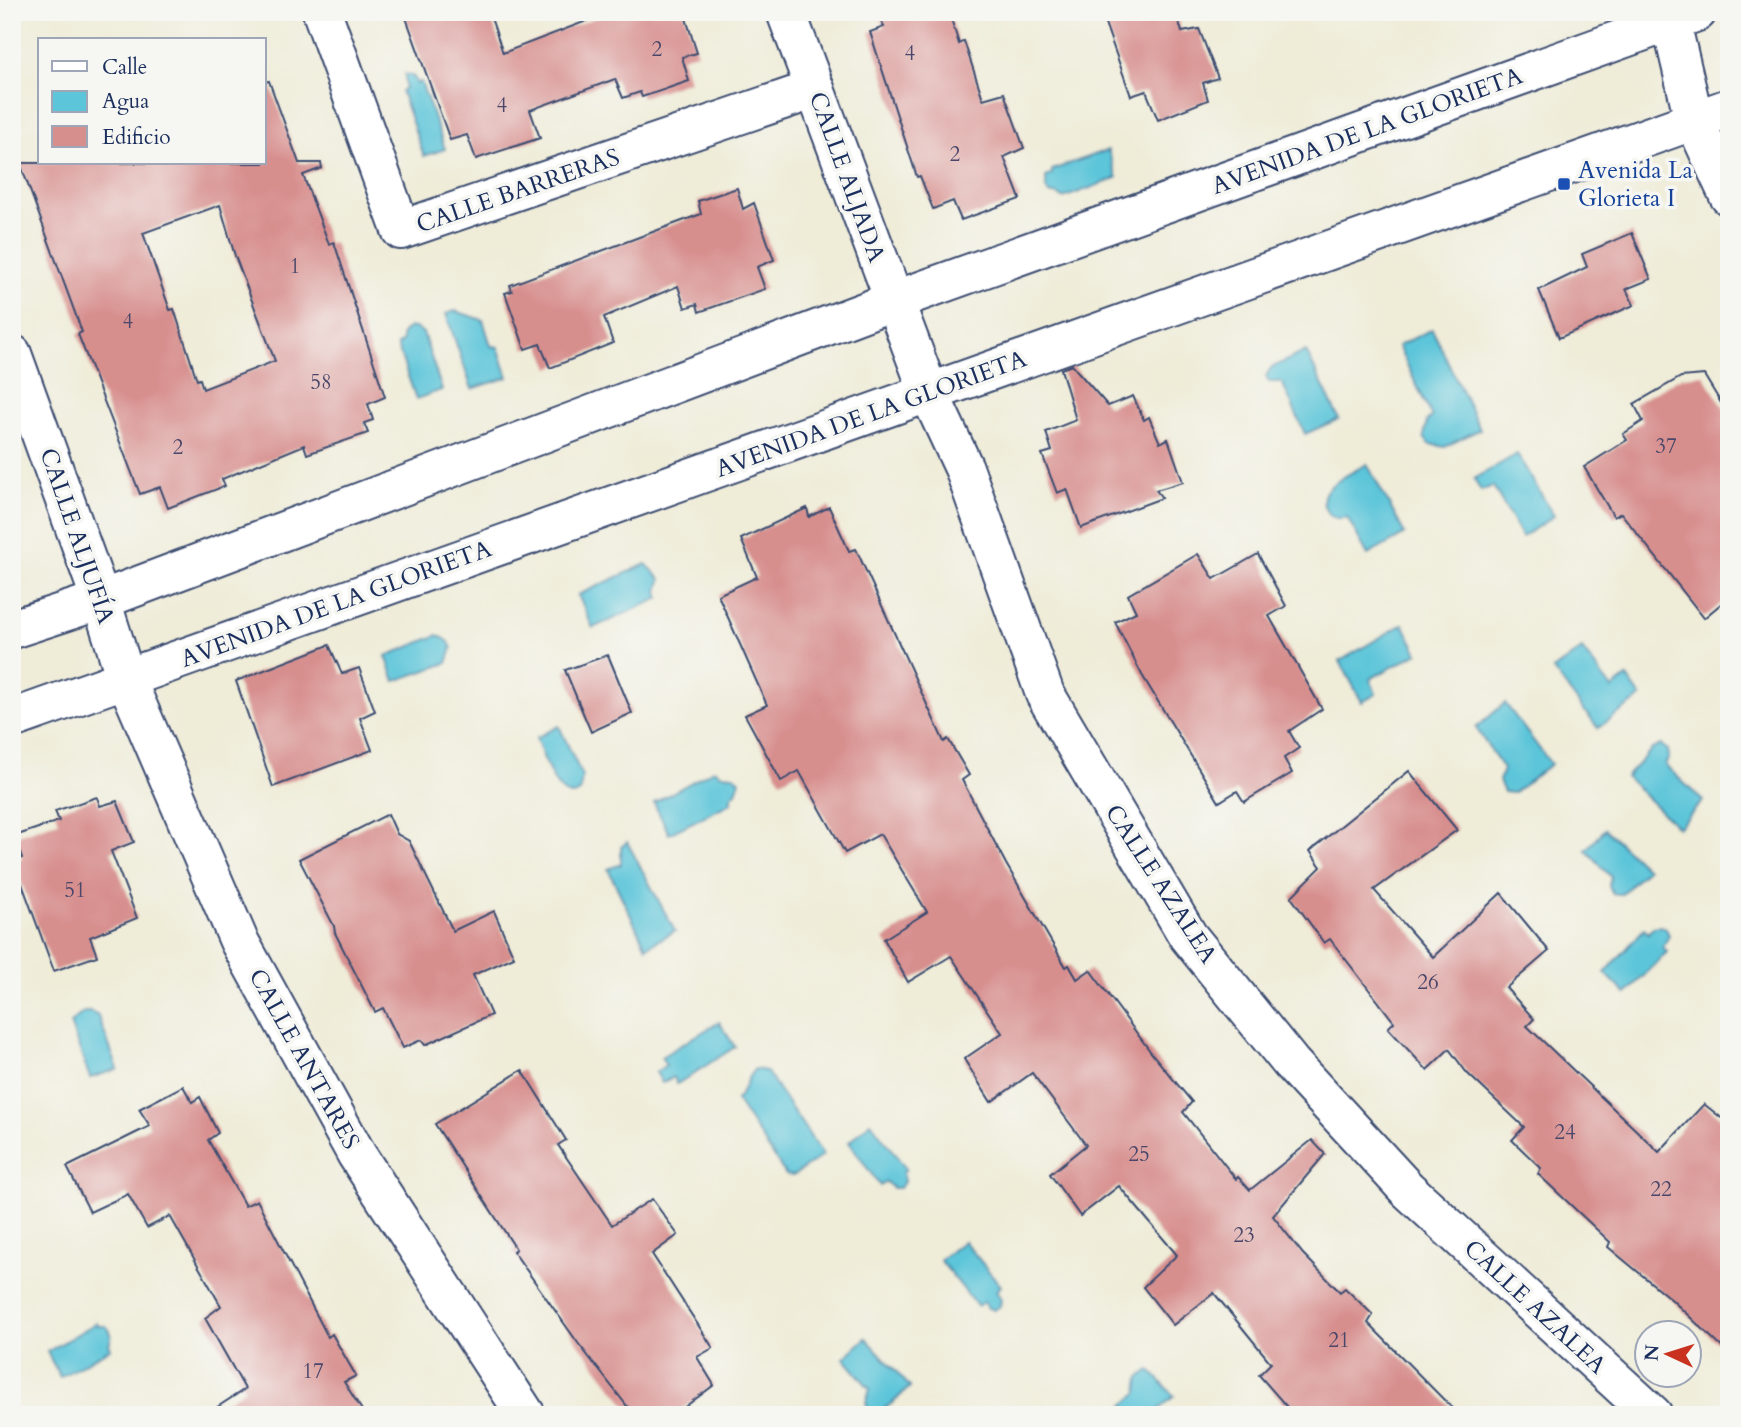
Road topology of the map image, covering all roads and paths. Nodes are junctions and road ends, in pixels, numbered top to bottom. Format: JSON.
{"nodes":[{"id":1,"x":322,"y":12,"type":"edge"},
{"id":2,"x":786,"y":12,"type":"edge"},
{"id":3,"x":1684,"y":17,"type":"edge"},
{"id":4,"x":815,"y":89,"type":"junction"},
{"id":5,"x":1712,"y":114,"type":"edge"},
{"id":6,"x":1729,"y":196,"type":"edge"},
{"id":7,"x":893,"y":301,"type":"junction"},
{"id":8,"x":909,"y":342,"type":"joint"},
{"id":9,"x":12,"y":354,"type":"edge"},
{"id":10,"x":929,"y":393,"type":"junction"},
{"id":11,"x":101,"y":600,"type":"junction"},
{"id":12,"x":12,"y":629,"type":"edge"},
{"id":13,"x":126,"y":679,"type":"junction"},
{"id":14,"x":12,"y":719,"type":"edge"},
{"id":15,"x":526,"y":1415,"type":"edge"},
{"id":16,"x":1653,"y":1415,"type":"edge"}],
"edges":[{"from":1,"to":4,"type":"street","name":"CALLE BARRERAS"},
{"from":2,"to":4,"type":"street","name":"CALLE ALJADA"},
{"from":3,"to":5,"type":"street"},
{"from":3,"to":7,"type":"street","name":"AVENIDA DE LA GLORIETA"},
{"from":4,"to":7,"type":"street","name":"CALLE ALJADA"},
{"from":5,"to":6,"type":"street"},
{"from":5,"to":10,"type":"street","name":"AVENIDA DE LA GLORIETA"},
{"from":7,"to":8,"type":"street","name":"CALLE ALJADA"},
{"from":7,"to":11,"type":"street","name":"AVENIDA DE LA GLORIETA"},
{"from":8,"to":10,"type":"street","name":"CALLE AZALEA"},
{"from":9,"to":11,"type":"street","name":"CALLE ALJUFÍA"},
{"from":10,"to":13,"type":"street","name":"AVENIDA DE LA GLORIETA"},
{"from":10,"to":16,"type":"street","name":"CALLE AZALEA"},
{"from":11,"to":12,"type":"street","name":"AVENIDA DE LA GLORIETA"},
{"from":11,"to":13,"type":"street","name":"CALLE ALJUFÍA"},
{"from":13,"to":14,"type":"street","name":"AVENIDA DE LA GLORIETA"},
{"from":13,"to":15,"type":"street","name":"CALLE ANTARES"}]}
